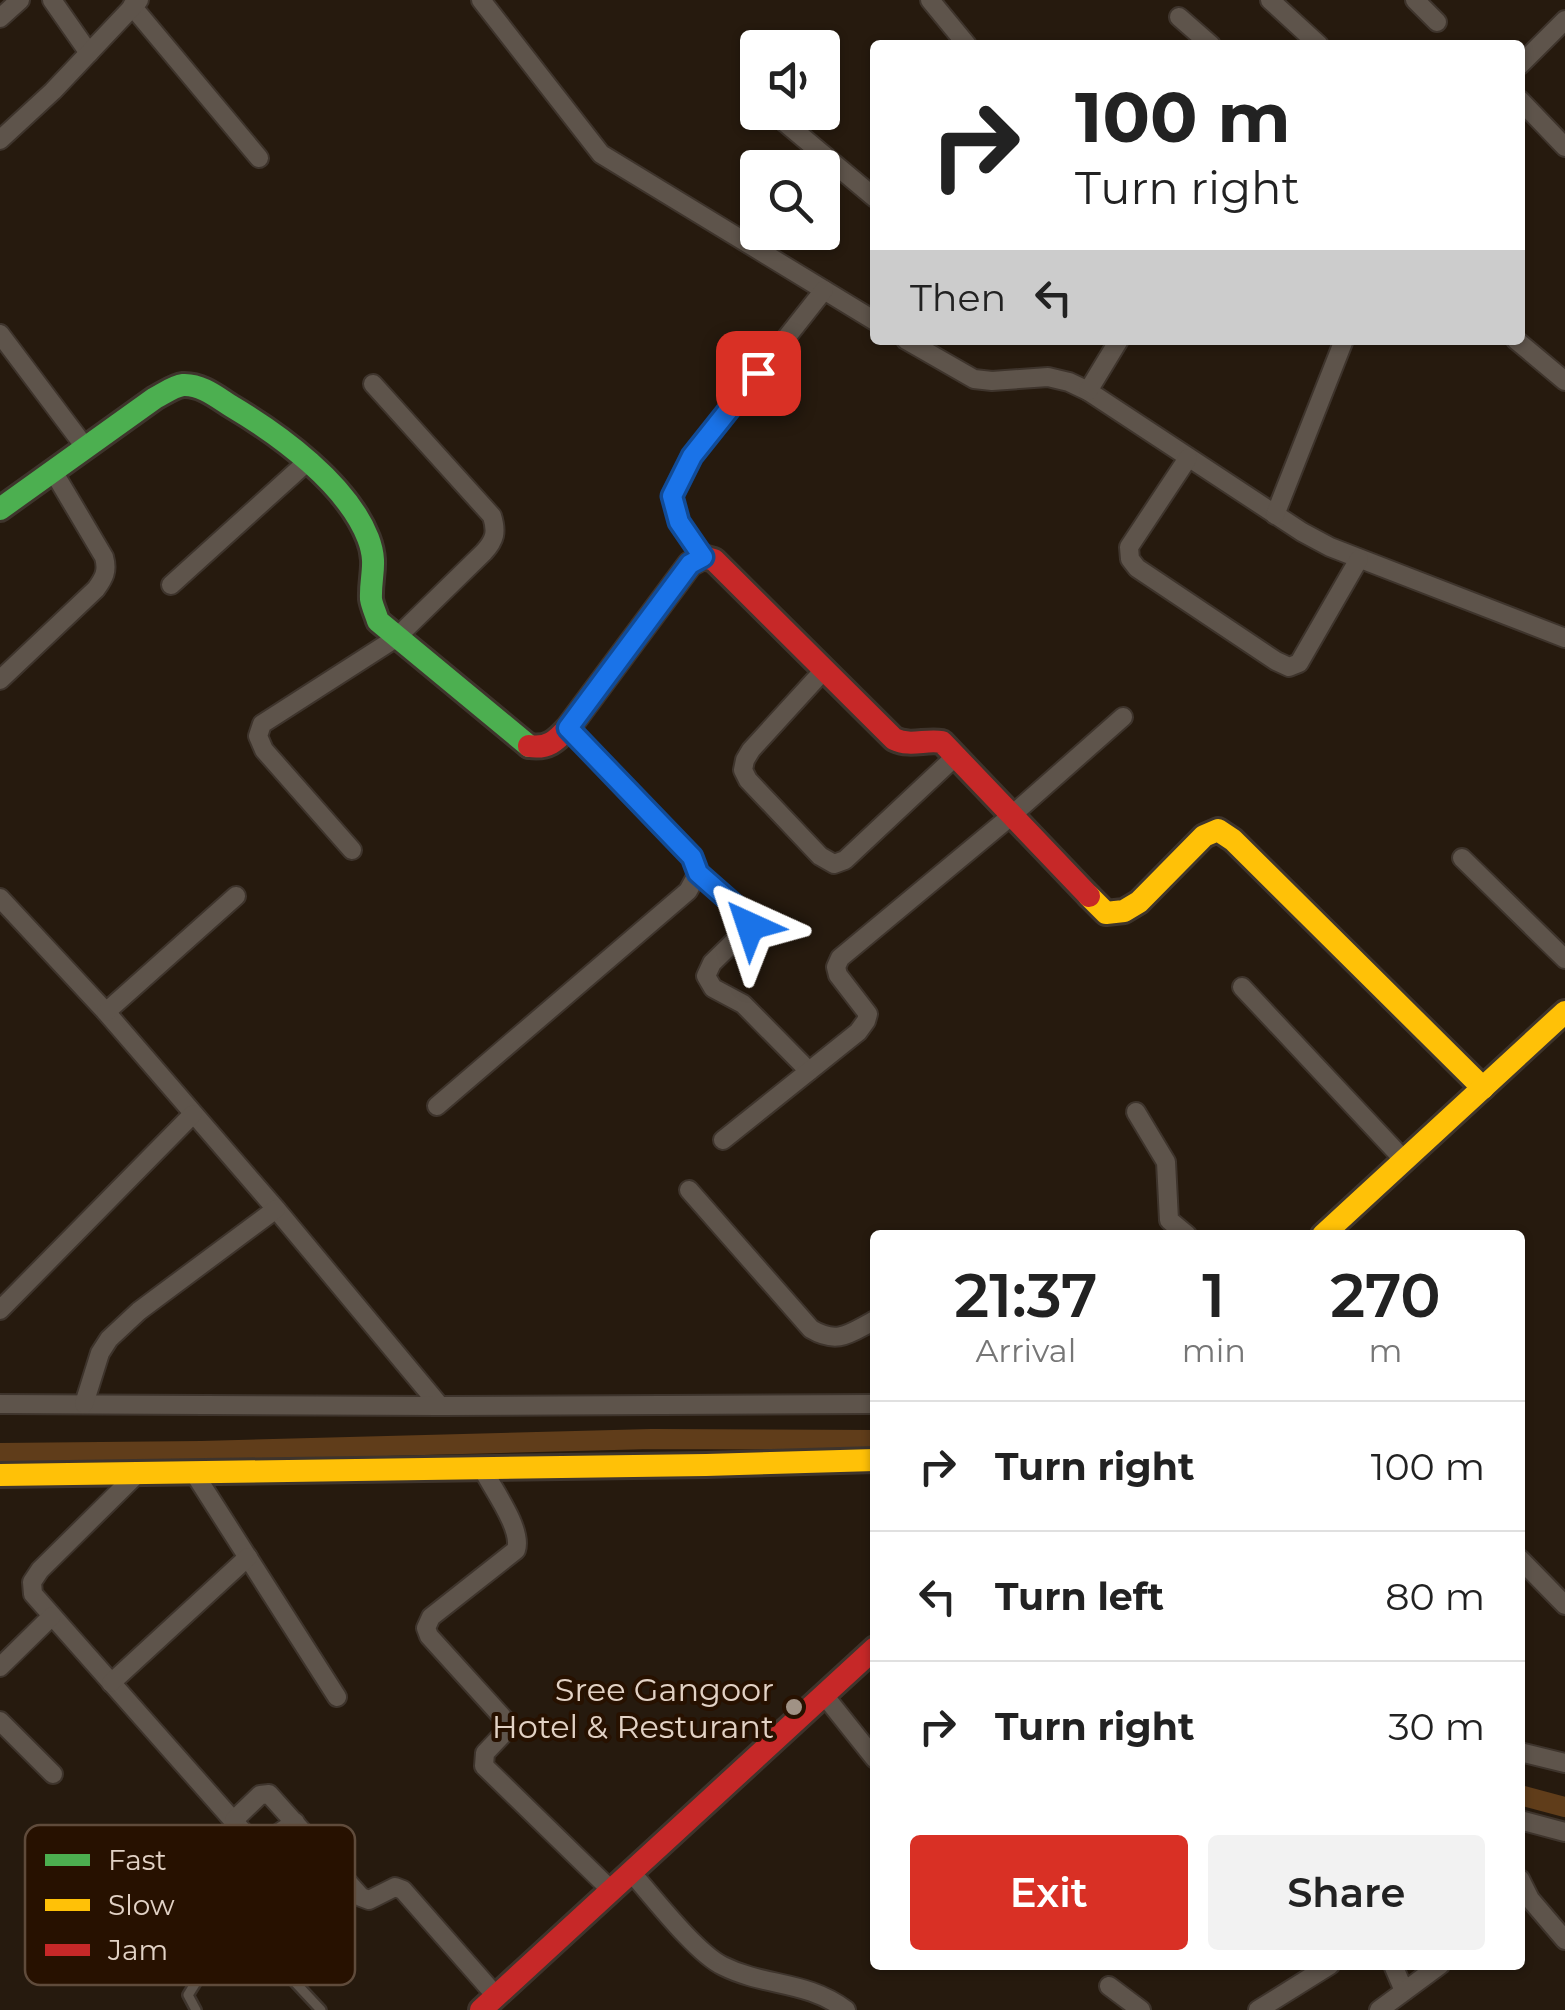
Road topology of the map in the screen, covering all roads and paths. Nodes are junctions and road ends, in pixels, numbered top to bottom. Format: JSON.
{"nodes":[{"id":1,"x":20,"y":0,"type":"edge"},
{"id":2,"x":52,"y":0,"type":"edge"},
{"id":3,"x":481,"y":0,"type":"edge"},
{"id":4,"x":930,"y":0,"type":"edge"},
{"id":5,"x":1270,"y":0,"type":"edge"},
{"id":6,"x":1415,"y":0,"type":"edge"},
{"id":7,"x":136,"y":3,"type":"edge"},
{"id":8,"x":0,"y":18,"type":"edge"},
{"id":9,"x":1179,"y":18,"type":"dead end"},
{"id":10,"x":1565,"y":20,"type":"edge"},
{"id":11,"x":1436,"y":22,"type":"dead end"},
{"id":12,"x":964,"y":40,"type":"edge"},
{"id":13,"x":1205,"y":40,"type":"edge"},
{"id":14,"x":1314,"y":40,"type":"edge"},
{"id":15,"x":89,"y":53,"type":"junction"},
{"id":16,"x":1525,"y":60,"type":"edge"},
{"id":17,"x":1525,"y":105,"type":"edge"},
{"id":18,"x":794,"y":130,"type":"edge"},
{"id":19,"x":0,"y":140,"type":"edge"},
{"id":20,"x":1565,"y":147,"type":"edge"},
{"id":21,"x":258,"y":158,"type":"dead end"},
{"id":22,"x":870,"y":194,"type":"edge"},
{"id":23,"x":824,"y":290,"type":"junction"},
{"id":24,"x":870,"y":318,"type":"edge"},
{"id":25,"x":0,"y":334,"type":"edge"},
{"id":26,"x":1117,"y":345,"type":"edge"},
{"id":27,"x":1342,"y":345,"type":"edge"},
{"id":28,"x":1522,"y":345,"type":"edge"},
{"id":29,"x":934,"y":347,"type":"edge"},
{"id":30,"x":1565,"y":380,"type":"edge"},
{"id":31,"x":373,"y":384,"type":"dead end"},
{"id":32,"x":1088,"y":392,"type":"junction"},
{"id":33,"x":85,"y":448,"type":"junction"},
{"id":34,"x":1188,"y":458,"type":"junction"},
{"id":35,"x":308,"y":461,"type":"junction"},
{"id":36,"x":53,"y":471,"type":"junction"},
{"id":37,"x":0,"y":509,"type":"edge"},
{"id":38,"x":1275,"y":514,"type":"junction"},
{"id":39,"x":703,"y":557,"type":"junction"},
{"id":40,"x":1360,"y":559,"type":"junction"},
{"id":41,"x":171,"y":585,"type":"dead end"},
{"id":42,"x":396,"y":638,"type":"junction"},
{"id":43,"x":1565,"y":638,"type":"edge"},
{"id":44,"x":824,"y":670,"type":"junction"},
{"id":45,"x":0,"y":680,"type":"edge"},
{"id":46,"x":1123,"y":717,"type":"dead end"},
{"id":47,"x":568,"y":728,"type":"junction"},
{"id":48,"x":956,"y":756,"type":"junction"},
{"id":49,"x":1011,"y":816,"type":"junction"},
{"id":50,"x":352,"y":850,"type":"dead end"},
{"id":51,"x":1462,"y":858,"type":"dead end"},
{"id":52,"x":698,"y":873,"type":"junction"},
{"id":53,"x":236,"y":896,"type":"dead end"},
{"id":54,"x":0,"y":898,"type":"edge"},
{"id":55,"x":1565,"y":960,"type":"edge"},
{"id":56,"x":1242,"y":987,"type":"dead end"},
{"id":57,"x":106,"y":1012,"type":"junction"},
{"id":58,"x":1565,"y":1012,"type":"edge"},
{"id":59,"x":809,"y":1072,"type":"junction"},
{"id":60,"x":1482,"y":1088,"type":"junction"},
{"id":61,"x":437,"y":1106,"type":"dead end"},
{"id":62,"x":1136,"y":1112,"type":"dead end"},
{"id":63,"x":193,"y":1114,"type":"junction"},
{"id":64,"x":723,"y":1140,"type":"dead end"},
{"id":65,"x":1404,"y":1160,"type":"junction"},
{"id":66,"x":688,"y":1190,"type":"dead end"},
{"id":67,"x":276,"y":1208,"type":"junction"},
{"id":68,"x":1181,"y":1230,"type":"edge"},
{"id":69,"x":1328,"y":1230,"type":"edge"},
{"id":70,"x":0,"y":1310,"type":"edge"},
{"id":71,"x":870,"y":1322,"type":"edge"},
{"id":72,"x":0,"y":1404,"type":"edge"},
{"id":73,"x":84,"y":1404,"type":"junction"},
{"id":74,"x":870,"y":1404,"type":"edge"},
{"id":75,"x":440,"y":1406,"type":"junction"},
{"id":76,"x":870,"y":1460,"type":"edge"},
{"id":77,"x":482,"y":1468,"type":"junction"},
{"id":78,"x":194,"y":1472,"type":"junction"},
{"id":79,"x":138,"y":1473,"type":"junction"},
{"id":80,"x":0,"y":1475,"type":"edge"},
{"id":81,"x":248,"y":1558,"type":"junction"},
{"id":82,"x":1525,"y":1564,"type":"edge"},
{"id":83,"x":1565,"y":1605,"type":"edge"},
{"id":84,"x":52,"y":1616,"type":"junction"},
{"id":85,"x":870,"y":1653,"type":"edge"},
{"id":86,"x":0,"y":1667,"type":"edge"},
{"id":87,"x":111,"y":1683,"type":"junction"},
{"id":88,"x":824,"y":1695,"type":"junction"},
{"id":89,"x":337,"y":1696,"type":"dead end"},
{"id":90,"x":0,"y":1721,"type":"edge"},
{"id":91,"x":870,"y":1753,"type":"edge"},
{"id":92,"x":1525,"y":1753,"type":"edge"},
{"id":93,"x":1565,"y":1763,"type":"edge"},
{"id":94,"x":53,"y":1774,"type":"dead end"},
{"id":95,"x":234,"y":1820,"type":"junction"},
{"id":96,"x":1525,"y":1821,"type":"edge"},
{"id":97,"x":295,"y":1822,"type":"junction"},
{"id":98,"x":238,"y":1825,"type":"edge"},
{"id":99,"x":291,"y":1825,"type":"edge"},
{"id":100,"x":298,"y":1825,"type":"edge"},
{"id":101,"x":1565,"y":1832,"type":"edge"},
{"id":102,"x":631,"y":1872,"type":"junction"},
{"id":103,"x":355,"y":1890,"type":"edge"},
{"id":104,"x":611,"y":1890,"type":"junction"},
{"id":105,"x":1525,"y":1902,"type":"edge"},
{"id":106,"x":1565,"y":1940,"type":"edge"},
{"id":107,"x":1322,"y":1970,"type":"edge"},
{"id":108,"x":1396,"y":1970,"type":"edge"},
{"id":109,"x":1433,"y":1970,"type":"edge"},
{"id":110,"x":194,"y":1985,"type":"edge"},
{"id":111,"x":298,"y":1985,"type":"edge"},
{"id":112,"x":1110,"y":1986,"type":"dead end"},
{"id":113,"x":1404,"y":1991,"type":"junction"},
{"id":114,"x":489,"y":2003,"type":"edge"},
{"id":115,"x":196,"y":2010,"type":"edge"},
{"id":116,"x":321,"y":2010,"type":"edge"},
{"id":117,"x":846,"y":2010,"type":"edge"},
{"id":118,"x":1141,"y":2010,"type":"edge"},
{"id":119,"x":1258,"y":2010,"type":"edge"},
{"id":120,"x":1379,"y":2010,"type":"edge"}],
"edges":[{"from":1,"to":8,"type":"street"},
{"from":2,"to":15,"type":"street"},
{"from":3,"to":23,"type":"street"},
{"from":4,"to":12,"type":"street"},
{"from":5,"to":14,"type":"street"},
{"from":6,"to":11,"type":"street"},
{"from":7,"to":15,"type":"street"},
{"from":7,"to":21,"type":"street"},
{"from":9,"to":13,"type":"street"},
{"from":10,"to":16,"type":"street"},
{"from":15,"to":19,"type":"street"},
{"from":17,"to":20,"type":"street"},
{"from":18,"to":22,"type":"street"},
{"from":23,"to":24,"type":"street"},
{"from":23,"to":39,"type":"street"},
{"from":25,"to":33,"type":"street"},
{"from":26,"to":32,"type":"street"},
{"from":27,"to":38,"type":"street"},
{"from":28,"to":30,"type":"street"},
{"from":29,"to":32,"type":"street"},
{"from":31,"to":42,"type":"street"},
{"from":32,"to":34,"type":"street"},
{"from":33,"to":35,"type":"street"},
{"from":33,"to":36,"type":"street"},
{"from":34,"to":38,"type":"street"},
{"from":34,"to":40,"type":"street"},
{"from":35,"to":41,"type":"street"},
{"from":35,"to":42,"type":"street"},
{"from":36,"to":37,"type":"street"},
{"from":36,"to":45,"type":"street"},
{"from":38,"to":40,"type":"street"},
{"from":39,"to":44,"type":"street"},
{"from":39,"to":47,"type":"street"},
{"from":40,"to":43,"type":"street"},
{"from":42,"to":47,"type":"street"},
{"from":42,"to":50,"type":"street"},
{"from":44,"to":48,"type":"street"},
{"from":44,"to":48,"type":"street"},
{"from":46,"to":49,"type":"street"},
{"from":47,"to":52,"type":"street"},
{"from":48,"to":49,"type":"street"},
{"from":49,"to":59,"type":"street"},
{"from":49,"to":60,"type":"street"},
{"from":51,"to":55,"type":"street"},
{"from":52,"to":59,"type":"street"},
{"from":52,"to":61,"type":"street"},
{"from":53,"to":57,"type":"street"},
{"from":54,"to":57,"type":"street"},
{"from":56,"to":65,"type":"street"},
{"from":57,"to":63,"type":"street"},
{"from":58,"to":60,"type":"street"},
{"from":59,"to":64,"type":"street"},
{"from":60,"to":65,"type":"street"},
{"from":62,"to":68,"type":"street"},
{"from":63,"to":67,"type":"street"},
{"from":63,"to":70,"type":"street"},
{"from":65,"to":69,"type":"street"},
{"from":66,"to":71,"type":"street"},
{"from":67,"to":73,"type":"street"},
{"from":67,"to":75,"type":"street"},
{"from":72,"to":73,"type":"street"},
{"from":73,"to":75,"type":"street"},
{"from":74,"to":75,"type":"street"},
{"from":76,"to":77,"type":"street"},
{"from":77,"to":78,"type":"street"},
{"from":77,"to":104,"type":"street"},
{"from":78,"to":79,"type":"street"},
{"from":78,"to":81,"type":"street"},
{"from":79,"to":80,"type":"street"},
{"from":79,"to":84,"type":"street"},
{"from":81,"to":87,"type":"street"},
{"from":81,"to":89,"type":"street"},
{"from":82,"to":83,"type":"street"},
{"from":84,"to":86,"type":"street"},
{"from":84,"to":87,"type":"street"},
{"from":85,"to":88,"type":"street"},
{"from":87,"to":95,"type":"street"},
{"from":88,"to":91,"type":"street"},
{"from":88,"to":102,"type":"street"},
{"from":90,"to":94,"type":"street"},
{"from":92,"to":93,"type":"street"},
{"from":95,"to":97,"type":"street"},
{"from":95,"to":98,"type":"street"},
{"from":96,"to":101,"type":"street"},
{"from":97,"to":99,"type":"street"},
{"from":97,"to":100,"type":"street"},
{"from":102,"to":104,"type":"street"},
{"from":102,"to":117,"type":"street"},
{"from":103,"to":114,"type":"street"},
{"from":104,"to":114,"type":"street"},
{"from":105,"to":106,"type":"street"},
{"from":107,"to":119,"type":"street"},
{"from":108,"to":113,"type":"street"},
{"from":109,"to":113,"type":"street"},
{"from":110,"to":115,"type":"lane"},
{"from":111,"to":116,"type":"lane"},
{"from":112,"to":118,"type":"street"},
{"from":113,"to":120,"type":"street"}]}
